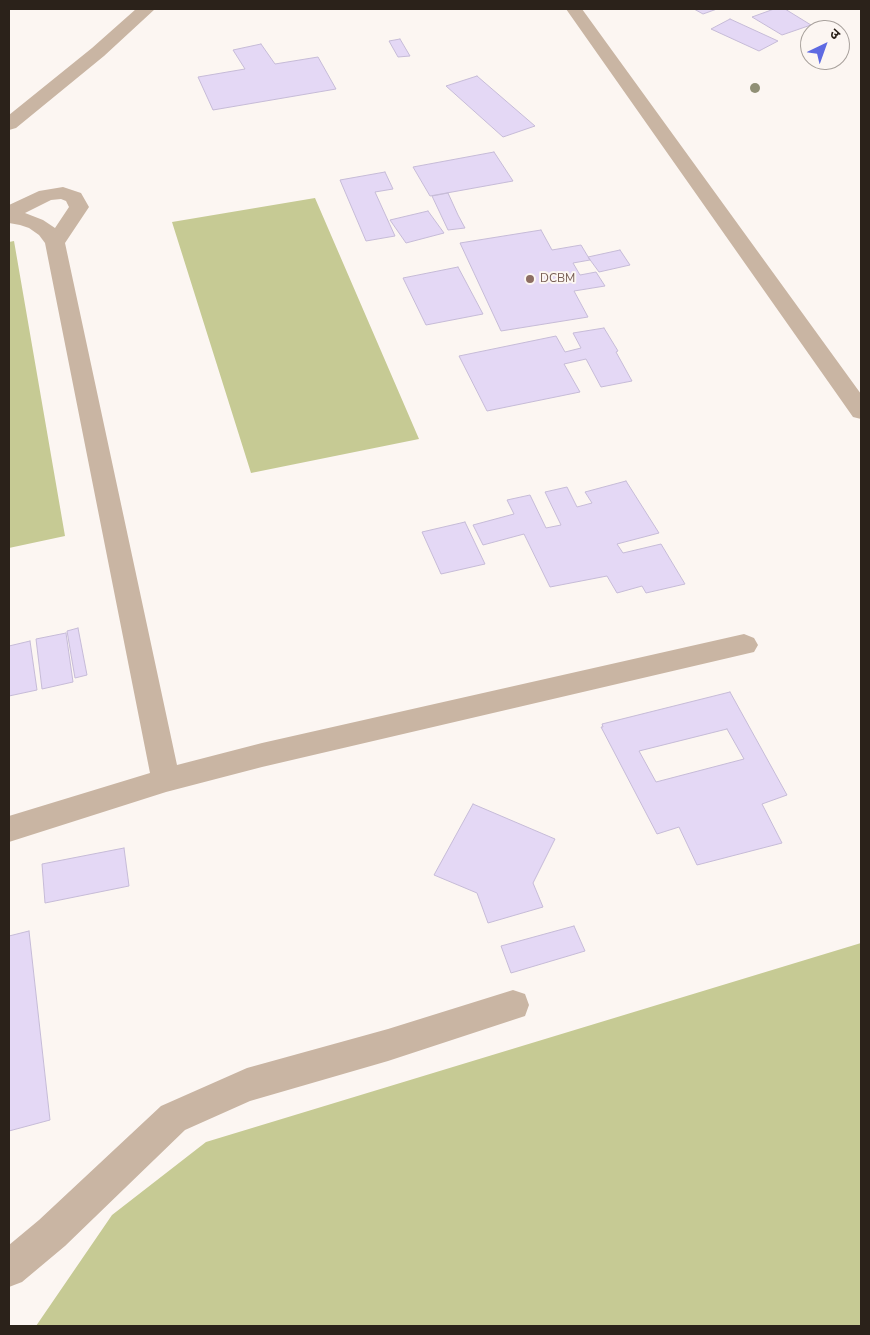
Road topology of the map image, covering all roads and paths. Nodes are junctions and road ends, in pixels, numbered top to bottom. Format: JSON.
{"nodes":[{"id":1,"x":146,"y":9,"type":"edge"},
{"id":2,"x":574,"y":9,"type":"edge"},
{"id":3,"x":9,"y":124,"type":"edge"},
{"id":4,"x":9,"y":213,"type":"edge"},
{"id":5,"x":9,"y":217,"type":"edge"},
{"id":6,"x":55,"y":243,"type":"junction"},
{"id":7,"x":861,"y":411,"type":"edge"},
{"id":8,"x":744,"y":645,"type":"dead end"},
{"id":9,"x":166,"y":780,"type":"junction"},
{"id":10,"x":9,"y":829,"type":"edge"},
{"id":11,"x":513,"y":1005,"type":"dead end"},
{"id":12,"x":9,"y":1269,"type":"edge"}],
"edges":[{"from":1,"to":3,"type":"street"},
{"from":2,"to":7,"type":"street"},
{"from":4,"to":6,"type":"street"},
{"from":5,"to":6,"type":"street"},
{"from":6,"to":9,"type":"street"},
{"from":8,"to":9,"type":"street"},
{"from":9,"to":10,"type":"street"},
{"from":11,"to":12,"type":"street"}]}
